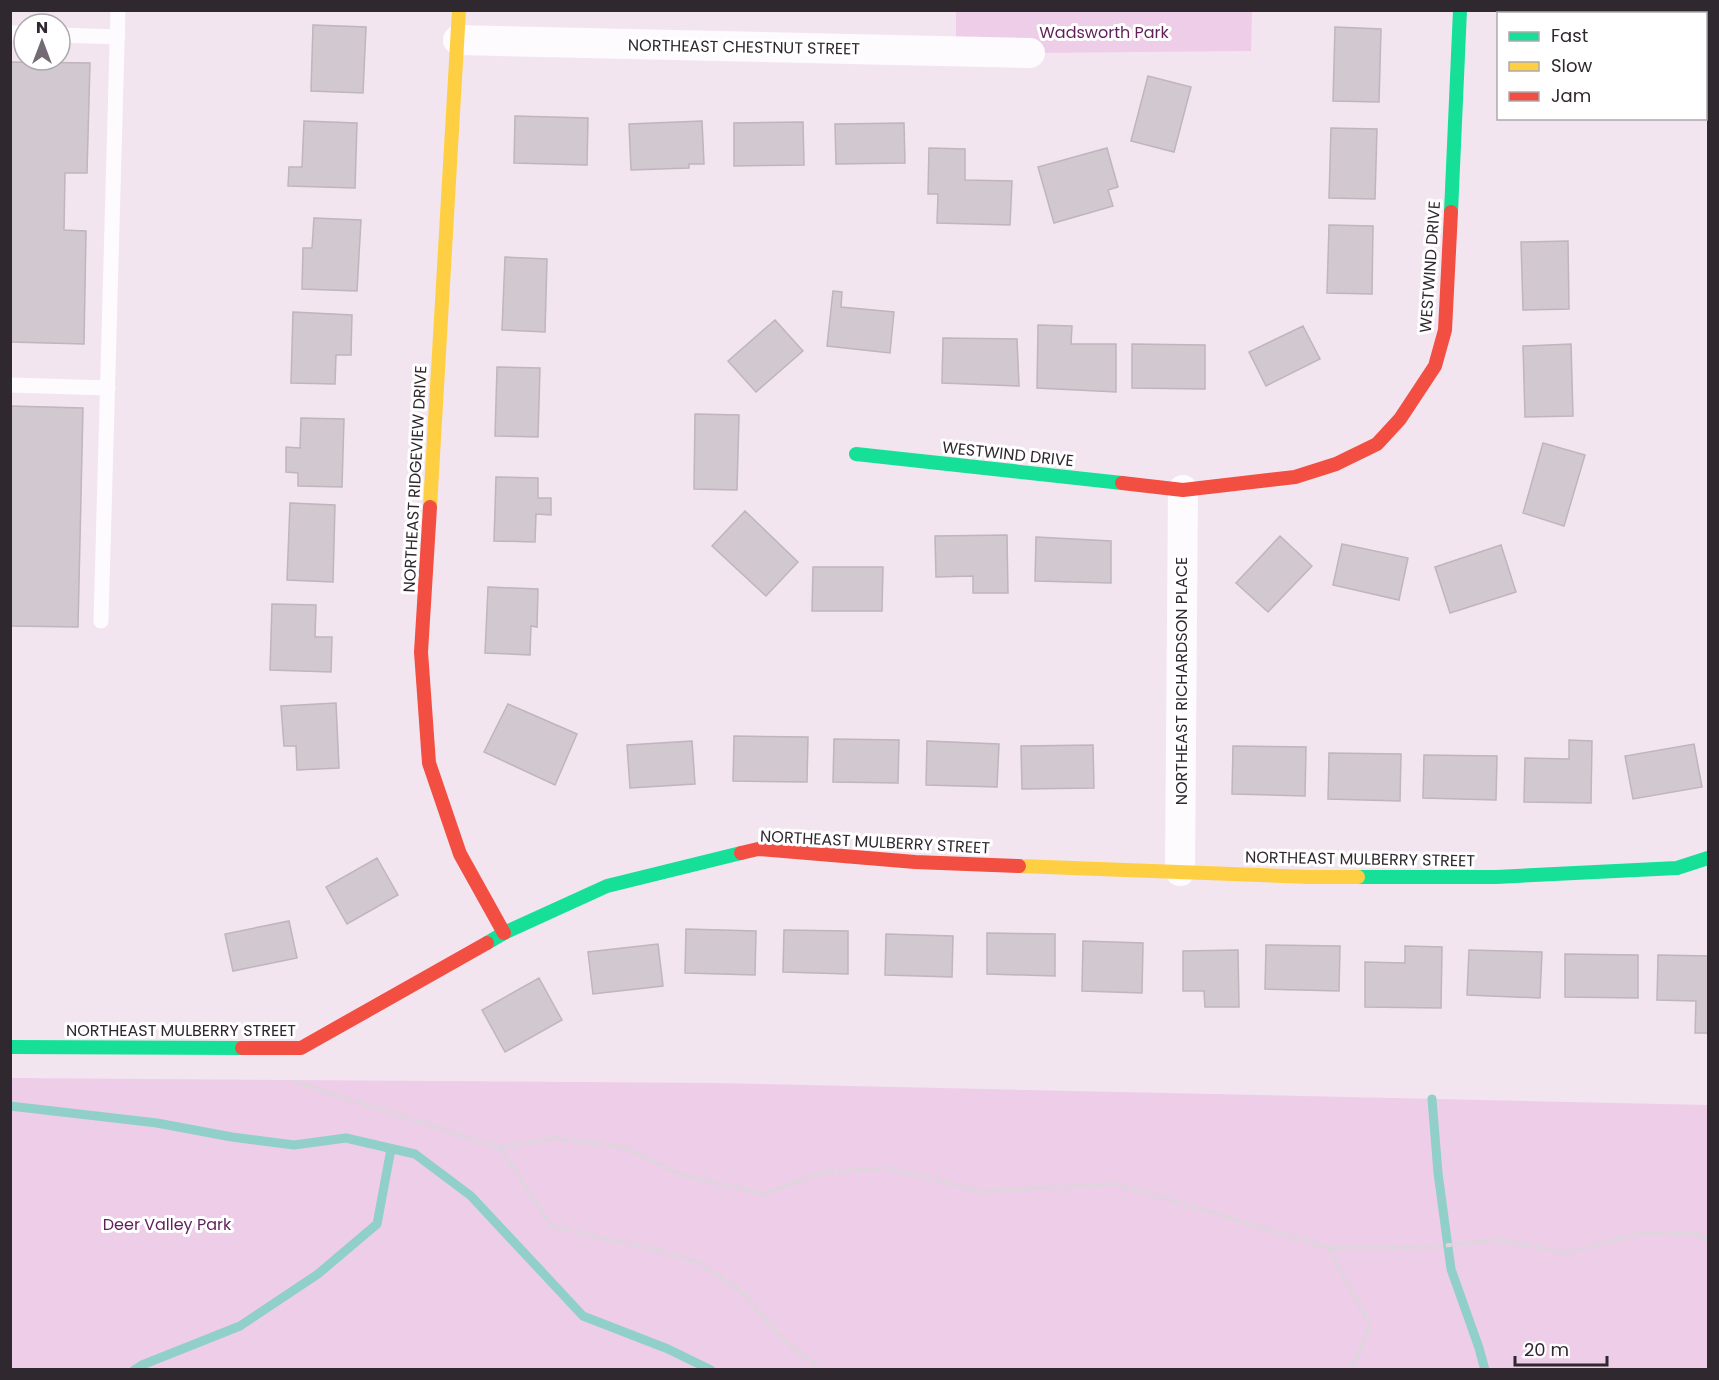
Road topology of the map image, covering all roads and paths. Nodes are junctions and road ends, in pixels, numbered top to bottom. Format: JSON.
{"nodes":[{"id":1,"x":118,"y":10,"type":"edge"},
{"id":2,"x":459,"y":10,"type":"edge"},
{"id":3,"x":1460,"y":10,"type":"edge"},
{"id":4,"x":72,"y":35,"type":"edge"},
{"id":5,"x":118,"y":37,"type":"junction"},
{"id":6,"x":458,"y":40,"type":"junction"},
{"id":7,"x":1030,"y":53,"type":"dead end"},
{"id":8,"x":10,"y":385,"type":"edge"},
{"id":9,"x":108,"y":388,"type":"junction"},
{"id":10,"x":856,"y":454,"type":"dead end"},
{"id":11,"x":1183,"y":490,"type":"junction"},
{"id":12,"x":101,"y":621,"type":"dead end"},
{"id":13,"x":1708,"y":858,"type":"edge"},
{"id":14,"x":1179,"y":871,"type":"junction"},
{"id":15,"x":504,"y":933,"type":"junction"},
{"id":16,"x":10,"y":1047,"type":"edge"},
{"id":17,"x":266,"y":1048,"type":"junction"},
{"id":18,"x":500,"y":1148,"type":"junction"},
{"id":19,"x":1708,"y":1239,"type":"edge"},
{"id":20,"x":1329,"y":1248,"type":"junction"},
{"id":21,"x":824,"y":1370,"type":"edge"},
{"id":22,"x":1349,"y":1370,"type":"edge"}],
"edges":[{"from":1,"to":5,"type":"lane"},
{"from":2,"to":6,"type":"street","name":"NORTHEAST RIDGEVIEW DRIVE"},
{"from":3,"to":11,"type":"street","name":"WESTWIND DRIVE"},
{"from":4,"to":5,"type":"lane"},
{"from":5,"to":9,"type":"lane"},
{"from":6,"to":7,"type":"street","name":"NORTHEAST CHESTNUT STREET"},
{"from":6,"to":15,"type":"street","name":"NORTHEAST RIDGEVIEW DRIVE"},
{"from":8,"to":9,"type":"lane"},
{"from":9,"to":12,"type":"lane"},
{"from":10,"to":11,"type":"street","name":"WESTWIND DRIVE"},
{"from":11,"to":14,"type":"street","name":"NORTHEAST RICHARDSON PLACE"},
{"from":13,"to":14,"type":"street","name":"NORTHEAST MULBERRY STREET"},
{"from":14,"to":15,"type":"street","name":"NORTHEAST MULBERRY STREET"},
{"from":15,"to":17,"type":"street","name":"NORTHEAST MULBERRY STREET"},
{"from":16,"to":17,"type":"street","name":"NORTHEAST MULBERRY STREET"},
{"from":17,"to":18,"type":"path"},
{"from":18,"to":20,"type":"path"},
{"from":18,"to":21,"type":"path"},
{"from":19,"to":20,"type":"path"},
{"from":20,"to":22,"type":"path"}]}
